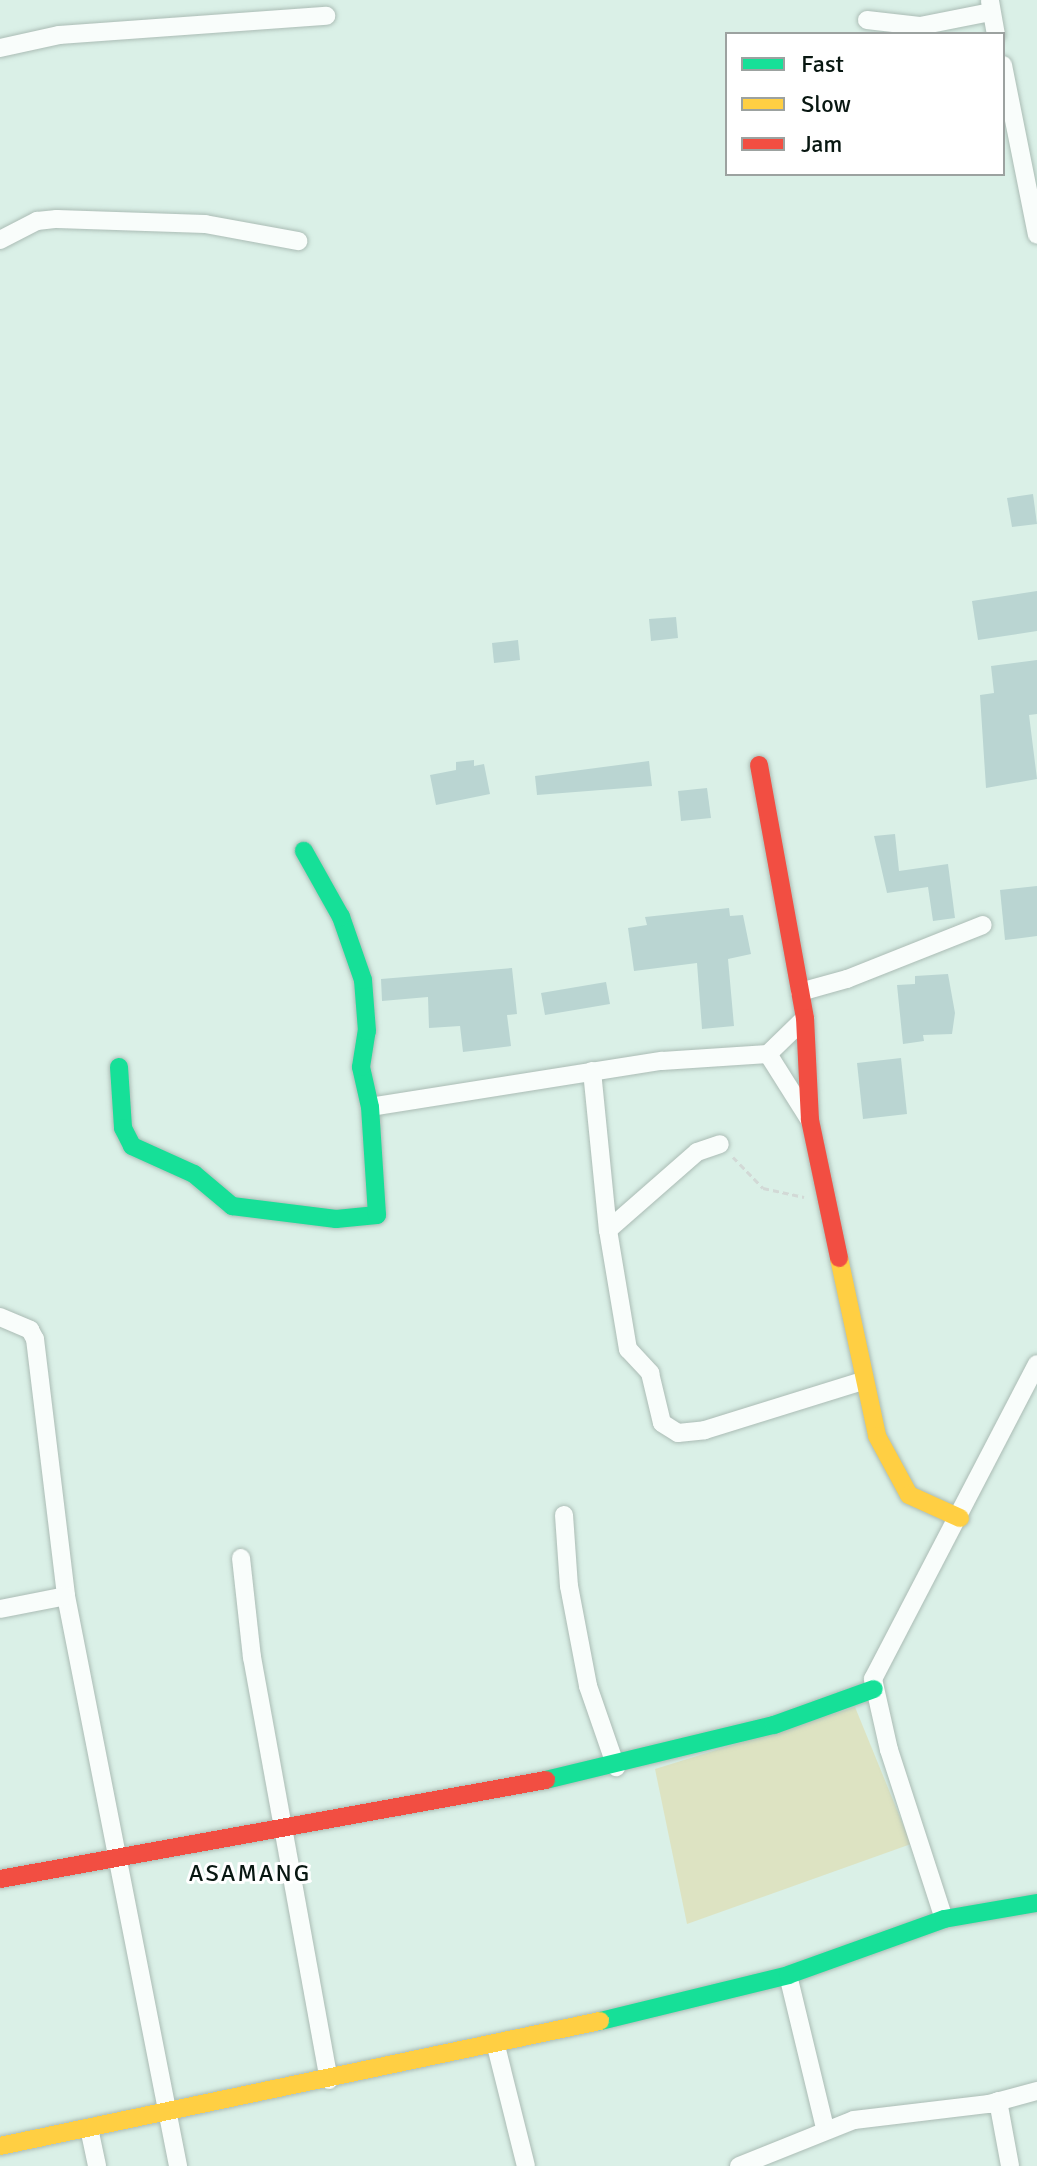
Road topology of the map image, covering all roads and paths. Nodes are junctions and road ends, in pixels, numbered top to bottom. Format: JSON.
{"nodes":[{"id":1,"x":991,"y":6,"type":"edge"},
{"id":2,"x":326,"y":16,"type":"dead end"},
{"id":3,"x":867,"y":20,"type":"dead end"},
{"id":4,"x":996,"y":32,"type":"edge"},
{"id":5,"x":0,"y":48,"type":"edge"},
{"id":6,"x":1005,"y":75,"type":"edge"},
{"id":7,"x":1037,"y":235,"type":"edge"},
{"id":8,"x":0,"y":240,"type":"edge"},
{"id":9,"x":298,"y":241,"type":"dead end"},
{"id":10,"x":759,"y":765,"type":"dead end"},
{"id":11,"x":304,"y":851,"type":"dead end"},
{"id":12,"x":983,"y":925,"type":"dead end"},
{"id":13,"x":800,"y":992,"type":"junction"},
{"id":14,"x":805,"y":1018,"type":"junction"},
{"id":15,"x":768,"y":1054,"type":"junction"},
{"id":16,"x":119,"y":1067,"type":"dead end"},
{"id":17,"x":592,"y":1071,"type":"junction"},
{"id":18,"x":370,"y":1107,"type":"junction"},
{"id":19,"x":810,"y":1120,"type":"junction"},
{"id":20,"x":720,"y":1144,"type":"joint"},
{"id":21,"x":828,"y":1200,"type":"junction"},
{"id":22,"x":608,"y":1230,"type":"junction"},
{"id":23,"x":0,"y":1317,"type":"edge"},
{"id":24,"x":1037,"y":1364,"type":"edge"},
{"id":25,"x":862,"y":1381,"type":"junction"},
{"id":26,"x":564,"y":1515,"type":"dead end"},
{"id":27,"x":960,"y":1518,"type":"junction"},
{"id":28,"x":241,"y":1558,"type":"dead end"},
{"id":29,"x":66,"y":1596,"type":"junction"},
{"id":30,"x":0,"y":1609,"type":"edge"},
{"id":31,"x":874,"y":1689,"type":"junction"},
{"id":32,"x":616,"y":1767,"type":"junction"},
{"id":33,"x":284,"y":1823,"type":"junction"},
{"id":34,"x":116,"y":1856,"type":"junction"},
{"id":35,"x":0,"y":1879,"type":"edge"},
{"id":36,"x":1037,"y":1903,"type":"edge"},
{"id":37,"x":944,"y":1919,"type":"junction"},
{"id":38,"x":788,"y":1975,"type":"junction"},
{"id":39,"x":496,"y":2046,"type":"junction"},
{"id":40,"x":329,"y":2080,"type":"junction"},
{"id":41,"x":1037,"y":2091,"type":"edge"},
{"id":42,"x":998,"y":2101,"type":"junction"},
{"id":43,"x":165,"y":2114,"type":"junction"},
{"id":44,"x":89,"y":2128,"type":"junction"},
{"id":45,"x":825,"y":2128,"type":"junction"},
{"id":46,"x":0,"y":2146,"type":"edge"},
{"id":47,"x":97,"y":2166,"type":"edge"},
{"id":48,"x":178,"y":2166,"type":"edge"},
{"id":49,"x":526,"y":2166,"type":"edge"},
{"id":50,"x":739,"y":2166,"type":"edge"},
{"id":51,"x":1010,"y":2166,"type":"edge"}],
"edges":[{"from":1,"to":3,"type":"street"},
{"from":1,"to":4,"type":"street"},
{"from":2,"to":5,"type":"street"},
{"from":6,"to":7,"type":"street"},
{"from":8,"to":9,"type":"street"},
{"from":10,"to":13,"type":"street"},
{"from":11,"to":18,"type":"street"},
{"from":12,"to":13,"type":"street"},
{"from":13,"to":14,"type":"street"},
{"from":14,"to":15,"type":"street"},
{"from":14,"to":19,"type":"street"},
{"from":15,"to":17,"type":"street"},
{"from":15,"to":19,"type":"street"},
{"from":16,"to":18,"type":"street"},
{"from":17,"to":18,"type":"street"},
{"from":17,"to":22,"type":"street"},
{"from":19,"to":21,"type":"street"},
{"from":20,"to":21,"type":"path"},
{"from":20,"to":22,"type":"street"},
{"from":21,"to":25,"type":"street"},
{"from":22,"to":25,"type":"street"},
{"from":23,"to":29,"type":"street"},
{"from":24,"to":27,"type":"street"},
{"from":25,"to":27,"type":"street"},
{"from":26,"to":32,"type":"street"},
{"from":27,"to":31,"type":"street"},
{"from":28,"to":33,"type":"street"},
{"from":29,"to":30,"type":"street"},
{"from":29,"to":34,"type":"street"},
{"from":31,"to":32,"type":"street"},
{"from":31,"to":37,"type":"street"},
{"from":32,"to":33,"type":"street"},
{"from":33,"to":34,"type":"street"},
{"from":33,"to":40,"type":"street"},
{"from":34,"to":35,"type":"street"},
{"from":34,"to":43,"type":"street"},
{"from":36,"to":37,"type":"street"},
{"from":37,"to":38,"type":"street"},
{"from":38,"to":39,"type":"street"},
{"from":38,"to":45,"type":"street"},
{"from":39,"to":40,"type":"street"},
{"from":39,"to":49,"type":"street"},
{"from":40,"to":43,"type":"street"},
{"from":41,"to":42,"type":"street"},
{"from":42,"to":45,"type":"street"},
{"from":42,"to":51,"type":"street"},
{"from":43,"to":44,"type":"street"},
{"from":43,"to":48,"type":"street"},
{"from":44,"to":46,"type":"street"},
{"from":44,"to":47,"type":"street"},
{"from":45,"to":50,"type":"street"}]}
